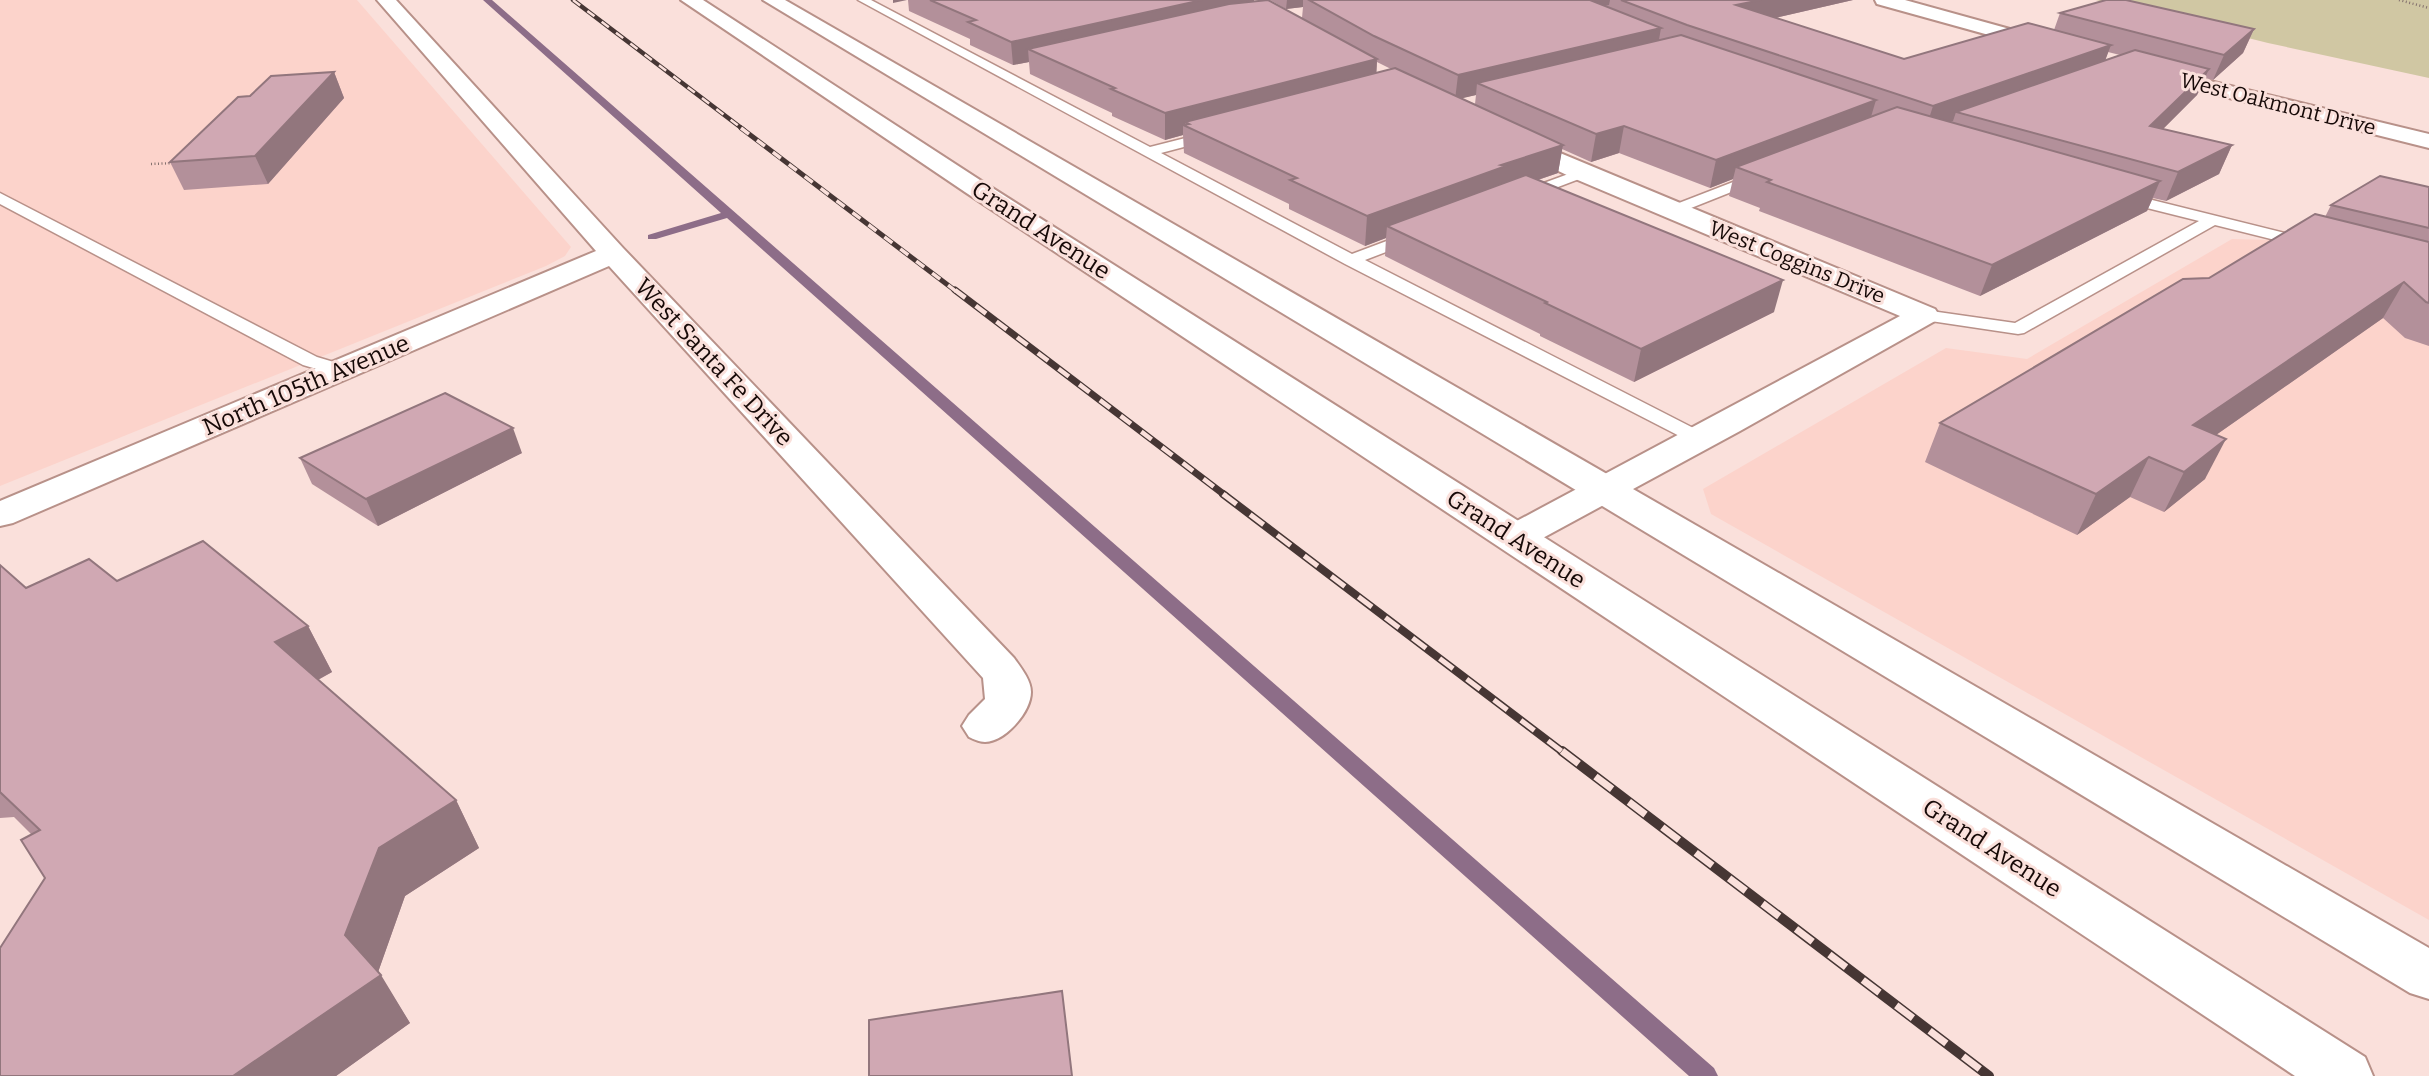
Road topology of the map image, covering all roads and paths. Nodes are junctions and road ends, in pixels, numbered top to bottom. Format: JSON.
{"nodes":[{"id":1,"x":386,"y":0,"type":"edge"},
{"id":2,"x":690,"y":0,"type":"edge"},
{"id":3,"x":772,"y":0,"type":"edge"},
{"id":4,"x":863,"y":0,"type":"edge"},
{"id":5,"x":1884,"y":0,"type":"edge"},
{"id":6,"x":2399,"y":0,"type":"edge"},
{"id":7,"x":2429,"y":8,"type":"edge"},
{"id":8,"x":2064,"y":49,"type":"edge"},
{"id":9,"x":2128,"y":67,"type":"edge"},
{"id":10,"x":1483,"y":126,"type":"edge"},
{"id":11,"x":1228,"y":131,"type":"edge"},
{"id":12,"x":2429,"y":141,"type":"edge"},
{"id":13,"x":1149,"y":152,"type":"junction"},
{"id":14,"x":179,"y":162,"type":"edge"},
{"id":15,"x":151,"y":164,"type":"dead end"},
{"id":16,"x":1773,"y":171,"type":"edge"},
{"id":17,"x":1582,"y":173,"type":"junction"},
{"id":18,"x":2099,"y":191,"type":"edge"},
{"id":19,"x":0,"y":198,"type":"edge"},
{"id":20,"x":1505,"y":202,"type":"edge"},
{"id":21,"x":1671,"y":211,"type":"junction"},
{"id":22,"x":2214,"y":219,"type":"junction"},
{"id":23,"x":1428,"y":231,"type":"edge"},
{"id":24,"x":2322,"y":247,"type":"edge"},
{"id":25,"x":613,"y":254,"type":"junction"},
{"id":26,"x":1351,"y":260,"type":"junction"},
{"id":27,"x":1924,"y":315,"type":"junction"},
{"id":28,"x":340,"y":370,"type":"junction"},
{"id":29,"x":1700,"y":439,"type":"junction"},
{"id":30,"x":1603,"y":490,"type":"junction"},
{"id":31,"x":0,"y":515,"type":"edge"},
{"id":32,"x":1514,"y":538,"type":"junction"},
{"id":33,"x":985,"y":726,"type":"dead end"},
{"id":34,"x":2429,"y":976,"type":"edge"},
{"id":35,"x":2344,"y":1076,"type":"edge"}],
"edges":[{"from":1,"to":25,"type":"main road","name":"West Santa Fe Drive"},
{"from":2,"to":32,"type":"main road","name":"Grand Avenue"},
{"from":3,"to":30,"type":"main road"},
{"from":4,"to":13,"type":"lane"},
{"from":5,"to":8,"type":"main road"},
{"from":6,"to":7,"type":"path"},
{"from":9,"to":12,"type":"main road","name":"West Oakmont Drive"},
{"from":10,"to":17,"type":"main road","name":"West Coggins Drive"},
{"from":11,"to":13,"type":"lane"},
{"from":13,"to":26,"type":"lane"},
{"from":14,"to":15,"type":"path"},
{"from":16,"to":21,"type":"lane"},
{"from":17,"to":20,"type":"lane"},
{"from":17,"to":21,"type":"main road","name":"West Coggins Drive"},
{"from":18,"to":22,"type":"lane"},
{"from":19,"to":28,"type":"lane"},
{"from":21,"to":27,"type":"main road","name":"West Coggins Drive"},
{"from":22,"to":24,"type":"lane"},
{"from":22,"to":27,"type":"lane"},
{"from":23,"to":26,"type":"lane"},
{"from":25,"to":28,"type":"main road","name":"North 105th Avenue"},
{"from":25,"to":33,"type":"main road","name":"West Santa Fe Drive"},
{"from":26,"to":29,"type":"lane"},
{"from":27,"to":29,"type":"main road","name":"West Coggins Drive"},
{"from":28,"to":31,"type":"main road","name":"North 105th Avenue"},
{"from":29,"to":30,"type":"main road","name":"West Coggins Drive"},
{"from":30,"to":32,"type":"main road","name":"West Coggins Drive"},
{"from":30,"to":34,"type":"main road"},
{"from":32,"to":35,"type":"main road","name":"Grand Avenue"}]}
